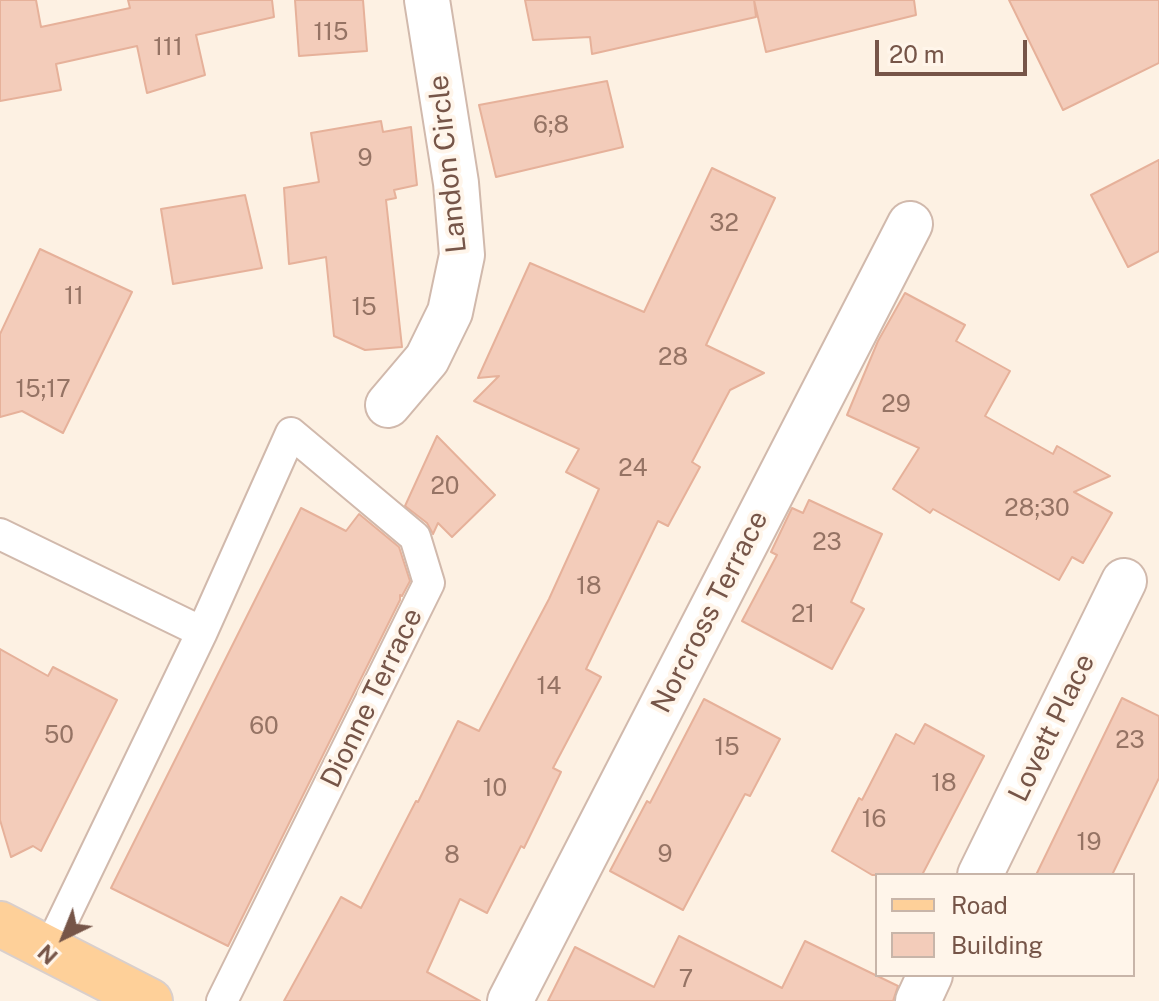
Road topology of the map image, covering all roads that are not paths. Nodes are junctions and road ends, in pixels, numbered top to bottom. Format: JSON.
{"nodes":[{"id":1,"x":427,"y":0,"type":"edge"},
{"id":2,"x":910,"y":224,"type":"dead end"},
{"id":3,"x":388,"y":405,"type":"dead end"},
{"id":4,"x":0,"y":534,"type":"edge"},
{"id":5,"x":1124,"y":581,"type":"dead end"},
{"id":6,"x":202,"y":632,"type":"junction"},
{"id":7,"x":981,"y":873,"type":"edge"},
{"id":8,"x":0,"y":924,"type":"edge"},
{"id":9,"x":49,"y":949,"type":"junction"},
{"id":10,"x":929,"y":977,"type":"edge"},
{"id":11,"x":150,"y":1001,"type":"edge"},
{"id":12,"x":222,"y":1001,"type":"edge"},
{"id":13,"x":510,"y":1001,"type":"edge"},
{"id":14,"x":918,"y":1001,"type":"edge"}],
"edges":[{"from":1,"to":3,"type":"street","name":"Landon Circle"},
{"from":2,"to":13,"type":"street","name":"Norcross Terrace"},
{"from":4,"to":6,"type":"lane"},
{"from":5,"to":7,"type":"street","name":"Lovett Place"},
{"from":6,"to":9,"type":"lane"},
{"from":6,"to":12,"type":"lane","name":"Dionne Terrace"},
{"from":8,"to":9,"type":"main road"},
{"from":9,"to":11,"type":"main road"},
{"from":10,"to":14,"type":"street"}]}
